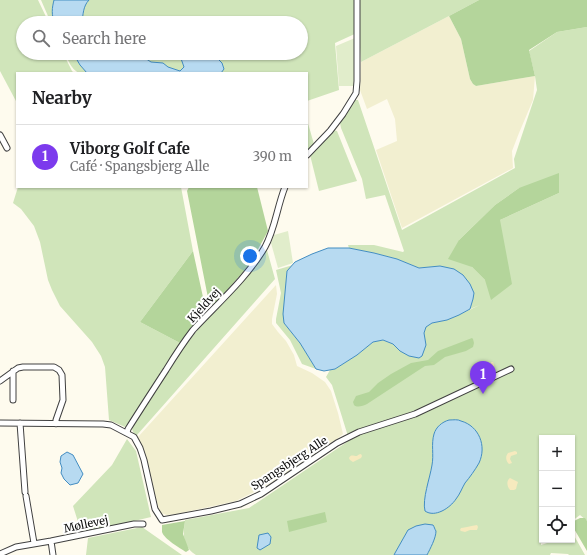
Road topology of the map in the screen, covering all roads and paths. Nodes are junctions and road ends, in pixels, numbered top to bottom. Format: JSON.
{"nodes":[{"id":1,"x":356,"y":0,"type":"edge"},
{"id":2,"x":0,"y":135,"type":"edge"},
{"id":3,"x":7,"y":148,"type":"dead end"},
{"id":4,"x":308,"y":154,"type":"edge"},
{"id":5,"x":285,"y":188,"type":"edge"},
{"id":6,"x":511,"y":369,"type":"dead end"},
{"id":7,"x":13,"y":371,"type":"junction"},
{"id":8,"x":0,"y":381,"type":"edge"},
{"id":9,"x":14,"y":400,"type":"dead end"},
{"id":10,"x":0,"y":422,"type":"edge"},
{"id":11,"x":20,"y":423,"type":"junction"},
{"id":12,"x":56,"y":424,"type":"junction"},
{"id":13,"x":127,"y":433,"type":"junction"},
{"id":14,"x":143,"y":524,"type":"dead end"},
{"id":15,"x":51,"y":541,"type":"junction"},
{"id":16,"x":34,"y":543,"type":"junction"},
{"id":17,"x":0,"y":554,"type":"edge"},
{"id":18,"x":53,"y":555,"type":"edge"}],
"edges":[{"from":1,"to":4,"type":"street"},
{"from":2,"to":3,"type":"street"},
{"from":5,"to":13,"type":"street","name":"Kjeldvej"},
{"from":6,"to":13,"type":"street","name":"Spangsbjerg Alle"},
{"from":7,"to":8,"type":"street"},
{"from":7,"to":9,"type":"street"},
{"from":7,"to":12,"type":"street"},
{"from":10,"to":11,"type":"street","name":"Spangsbjerg Alle"},
{"from":11,"to":12,"type":"street","name":"Spangsbjerg Alle"},
{"from":11,"to":16,"type":"street"},
{"from":12,"to":13,"type":"street","name":"Spangsbjerg Alle"},
{"from":14,"to":15,"type":"street","name":"Møllevej"},
{"from":15,"to":16,"type":"street","name":"Møllevej"},
{"from":15,"to":18,"type":"street"},
{"from":16,"to":17,"type":"street","name":"Møllevej"}]}
